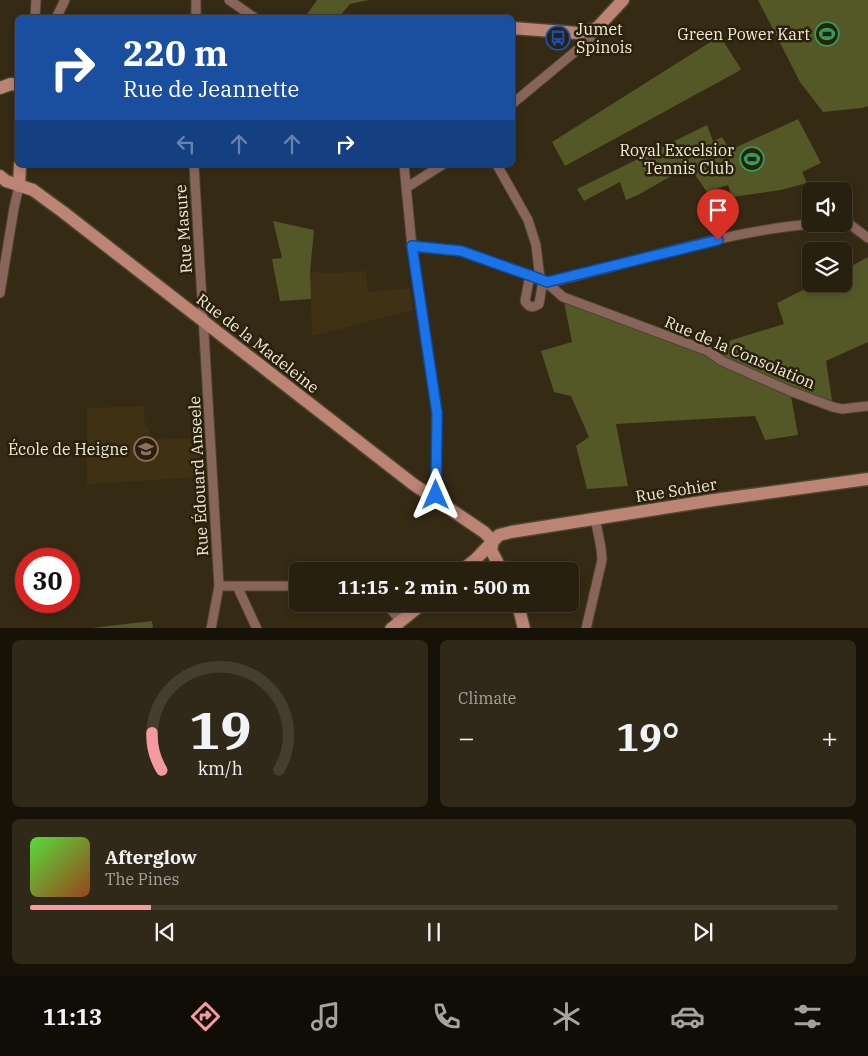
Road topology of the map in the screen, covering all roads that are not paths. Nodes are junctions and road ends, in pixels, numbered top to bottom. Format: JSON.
{"nodes":[{"id":1,"x":36,"y":0,"type":"edge"},
{"id":2,"x":66,"y":0,"type":"edge"},
{"id":3,"x":196,"y":0,"type":"edge"},
{"id":4,"x":230,"y":0,"type":"edge"},
{"id":5,"x":623,"y":0,"type":"edge"},
{"id":6,"x":35,"y":15,"type":"edge"},
{"id":7,"x":58,"y":15,"type":"edge"},
{"id":8,"x":196,"y":15,"type":"edge"},
{"id":9,"x":251,"y":15,"type":"edge"},
{"id":10,"x":515,"y":28,"type":"edge"},
{"id":11,"x":598,"y":28,"type":"junction"},
{"id":12,"x":15,"y":85,"type":"edge"},
{"id":13,"x":0,"y":88,"type":"edge"},
{"id":14,"x":515,"y":102,"type":"edge"},
{"id":15,"x":194,"y":167,"type":"edge"},
{"id":16,"x":404,"y":167,"type":"edge"},
{"id":17,"x":439,"y":167,"type":"edge"},
{"id":18,"x":498,"y":167,"type":"edge"},
{"id":19,"x":20,"y":169,"type":"edge"},
{"id":20,"x":0,"y":176,"type":"edge"},
{"id":21,"x":19,"y":186,"type":"junction"},
{"id":22,"x":406,"y":188,"type":"junction"},
{"id":23,"x":802,"y":225,"type":"edge"},
{"id":24,"x":852,"y":226,"type":"edge"},
{"id":25,"x":868,"y":238,"type":"edge"},
{"id":26,"x":412,"y":246,"type":"junction"},
{"id":27,"x":530,"y":275,"type":"junction"},
{"id":28,"x":543,"y":281,"type":"junction"},
{"id":29,"x":0,"y":294,"type":"edge"},
{"id":30,"x":204,"y":321,"type":"junction"},
{"id":31,"x":868,"y":406,"type":"edge"},
{"id":32,"x":868,"y":479,"type":"edge"},
{"id":33,"x":436,"y":500,"type":"junction"},
{"id":34,"x":595,"y":518,"type":"junction"},
{"id":35,"x":492,"y":541,"type":"junction"},
{"id":36,"x":472,"y":562,"type":"edge"},
{"id":37,"x":497,"y":562,"type":"edge"},
{"id":38,"x":219,"y":586,"type":"junction"},
{"id":39,"x":237,"y":586,"type":"junction"},
{"id":40,"x":289,"y":586,"type":"edge"},
{"id":41,"x":390,"y":612,"type":"edge"},
{"id":42,"x":412,"y":612,"type":"edge"},
{"id":43,"x":520,"y":612,"type":"edge"},
{"id":44,"x":396,"y":625,"type":"edge"},
{"id":45,"x":211,"y":628,"type":"edge"},
{"id":46,"x":257,"y":628,"type":"edge"},
{"id":47,"x":524,"y":628,"type":"edge"},
{"id":48,"x":586,"y":628,"type":"edge"}],
"edges":[{"from":1,"to":6,"type":"street"},
{"from":2,"to":7,"type":"street"},
{"from":3,"to":8,"type":"street"},
{"from":4,"to":9,"type":"street"},
{"from":5,"to":11,"type":"street"},
{"from":10,"to":11,"type":"street"},
{"from":11,"to":14,"type":"street"},
{"from":12,"to":13,"type":"street"},
{"from":15,"to":30,"type":"street","name":"Rue Masure"},
{"from":16,"to":22,"type":"street"},
{"from":17,"to":22,"type":"street"},
{"from":18,"to":28,"type":"street"},
{"from":19,"to":20,"type":"street","name":"Rue de la Madeleine"},
{"from":19,"to":21,"type":"street"},
{"from":20,"to":21,"type":"street","name":"Rue de la Madeleine"},
{"from":21,"to":29,"type":"street"},
{"from":21,"to":30,"type":"street","name":"Rue de la Madeleine"},
{"from":22,"to":26,"type":"street"},
{"from":23,"to":28,"type":"street"},
{"from":24,"to":25,"type":"street"},
{"from":26,"to":27,"type":"street","name":"Rue de la Consolation"},
{"from":26,"to":33,"type":"street"},
{"from":27,"to":28,"type":"street","name":"Rue de la Consolation"},
{"from":27,"to":28,"type":"street"},
{"from":28,"to":31,"type":"street","name":"Rue de la Consolation"},
{"from":30,"to":33,"type":"street","name":"Rue de la Madeleine"},
{"from":30,"to":38,"type":"street","name":"Rue Édouard Anseele"},
{"from":32,"to":34,"type":"street","name":"Rue Sohier"},
{"from":33,"to":35,"type":"street","name":"Rue de la Madeleine"},
{"from":34,"to":35,"type":"street","name":"Rue Sohier"},
{"from":34,"to":48,"type":"street"},
{"from":35,"to":36,"type":"street"},
{"from":35,"to":37,"type":"street"},
{"from":38,"to":39,"type":"street"},
{"from":38,"to":45,"type":"street","name":"Rue Édouard Anseele"},
{"from":39,"to":40,"type":"street"},
{"from":39,"to":46,"type":"street"},
{"from":41,"to":44,"type":"street"},
{"from":42,"to":44,"type":"street"},
{"from":43,"to":47,"type":"street"}]}
